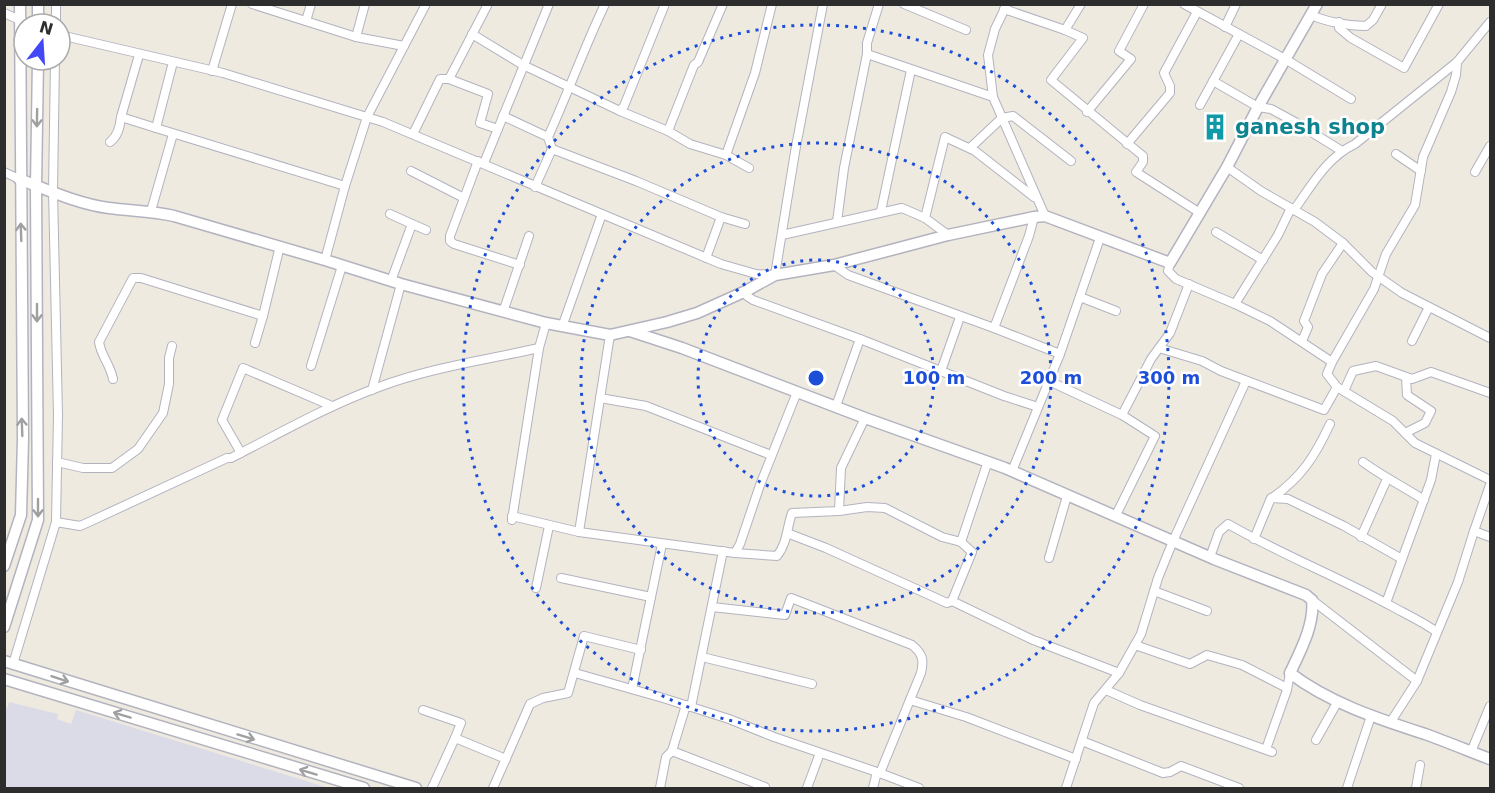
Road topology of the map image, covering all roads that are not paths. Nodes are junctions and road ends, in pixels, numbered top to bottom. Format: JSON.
{"nodes":[{"id":1,"x":232,"y":4,"type":"edge"},
{"id":2,"x":252,"y":4,"type":"edge"},
{"id":3,"x":311,"y":4,"type":"edge"},
{"id":4,"x":365,"y":4,"type":"edge"},
{"id":5,"x":426,"y":4,"type":"edge"},
{"id":6,"x":488,"y":4,"type":"edge"},
{"id":7,"x":549,"y":4,"type":"edge"},
{"id":8,"x":605,"y":4,"type":"edge"},
{"id":9,"x":665,"y":4,"type":"edge"},
{"id":10,"x":723,"y":4,"type":"edge"},
{"id":11,"x":772,"y":4,"type":"edge"},
{"id":12,"x":823,"y":4,"type":"edge"},
{"id":13,"x":879,"y":4,"type":"edge"},
{"id":14,"x":904,"y":4,"type":"edge"},
{"id":15,"x":1081,"y":4,"type":"edge"},
{"id":16,"x":1144,"y":4,"type":"edge"},
{"id":17,"x":1184,"y":4,"type":"edge"},
{"id":18,"x":1236,"y":4,"type":"edge"},
{"id":19,"x":1317,"y":4,"type":"edge"},
{"id":20,"x":1382,"y":4,"type":"edge"},
{"id":21,"x":1439,"y":4,"type":"edge"},
{"id":22,"x":1005,"y":7,"type":"edge"},
{"id":23,"x":1197,"y":12,"type":"junction"},
{"id":24,"x":1311,"y":15,"type":"junction"},
{"id":25,"x":306,"y":21,"type":"junction"},
{"id":26,"x":1339,"y":22,"type":"junction"},
{"id":27,"x":1491,"y":22,"type":"edge"},
{"id":28,"x":1226,"y":27,"type":"junction"},
{"id":29,"x":966,"y":30,"type":"dead end"},
{"id":30,"x":1065,"y":30,"type":"junction"},
{"id":31,"x":472,"y":34,"type":"junction"},
{"id":32,"x":1239,"y":34,"type":"junction"},
{"id":33,"x":356,"y":37,"type":"junction"},
{"id":34,"x":72,"y":38,"type":"edge"},
{"id":35,"x":404,"y":46,"type":"junction"},
{"id":36,"x":867,"y":54,"type":"junction"},
{"id":37,"x":139,"y":55,"type":"junction"},
{"id":38,"x":1285,"y":59,"type":"junction"},
{"id":39,"x":173,"y":62,"type":"junction"},
{"id":40,"x":1457,"y":62,"type":"junction"},
{"id":41,"x":523,"y":65,"type":"junction"},
{"id":42,"x":911,"y":70,"type":"junction"},
{"id":43,"x":212,"y":71,"type":"junction"},
{"id":44,"x":23,"y":72,"type":"edge"},
{"id":45,"x":38,"y":72,"type":"edge"},
{"id":46,"x":55,"y":72,"type":"edge"},
{"id":47,"x":449,"y":79,"type":"junction"},
{"id":48,"x":1213,"y":81,"type":"junction"},
{"id":49,"x":571,"y":88,"type":"junction"},
{"id":50,"x":993,"y":97,"type":"junction"},
{"id":51,"x":1351,"y":99,"type":"dead end"},
{"id":52,"x":1200,"y":105,"type":"dead end"},
{"id":53,"x":1258,"y":107,"type":"junction"},
{"id":54,"x":620,"y":111,"type":"junction"},
{"id":55,"x":1087,"y":112,"type":"junction"},
{"id":56,"x":503,"y":116,"type":"junction"},
{"id":57,"x":121,"y":117,"type":"junction"},
{"id":58,"x":367,"y":117,"type":"junction"},
{"id":59,"x":1002,"y":118,"type":"junction"},
{"id":60,"x":156,"y":128,"type":"junction"},
{"id":61,"x":498,"y":129,"type":"junction"},
{"id":62,"x":668,"y":132,"type":"junction"},
{"id":63,"x":173,"y":134,"type":"junction"},
{"id":64,"x":413,"y":134,"type":"junction"},
{"id":65,"x":548,"y":137,"type":"junction"},
{"id":66,"x":110,"y":142,"type":"dead end"},
{"id":67,"x":1127,"y":144,"type":"junction"},
{"id":68,"x":1491,"y":146,"type":"edge"},
{"id":69,"x":970,"y":148,"type":"junction"},
{"id":70,"x":552,"y":149,"type":"junction"},
{"id":71,"x":1342,"y":151,"type":"junction"},
{"id":72,"x":1396,"y":154,"type":"dead end"},
{"id":73,"x":726,"y":155,"type":"junction"},
{"id":74,"x":1071,"y":161,"type":"dead end"},
{"id":75,"x":481,"y":162,"type":"junction"},
{"id":76,"x":1227,"y":167,"type":"junction"},
{"id":77,"x":749,"y":168,"type":"dead end"},
{"id":78,"x":411,"y":171,"type":"dead end"},
{"id":79,"x":1421,"y":171,"type":"junction"},
{"id":80,"x":4,"y":172,"type":"edge"},
{"id":81,"x":1475,"y":172,"type":"dead end"},
{"id":82,"x":20,"y":179,"type":"junction"},
{"id":83,"x":36,"y":186,"type":"junction"},
{"id":84,"x":345,"y":186,"type":"junction"},
{"id":85,"x":535,"y":187,"type":"junction"},
{"id":86,"x":53,"y":191,"type":"junction"},
{"id":87,"x":1035,"y":197,"type":"junction"},
{"id":88,"x":464,"y":198,"type":"junction"},
{"id":89,"x":1292,"y":209,"type":"junction"},
{"id":90,"x":151,"y":211,"type":"junction"},
{"id":91,"x":881,"y":211,"type":"junction"},
{"id":92,"x":1200,"y":213,"type":"junction"},
{"id":93,"x":390,"y":214,"type":"dead end"},
{"id":94,"x":602,"y":214,"type":"junction"},
{"id":95,"x":1039,"y":216,"type":"junction"},
{"id":96,"x":721,"y":217,"type":"junction"},
{"id":97,"x":925,"y":218,"type":"junction"},
{"id":98,"x":837,"y":222,"type":"junction"},
{"id":99,"x":412,"y":224,"type":"junction"},
{"id":100,"x":745,"y":224,"type":"dead end"},
{"id":101,"x":426,"y":230,"type":"dead end"},
{"id":102,"x":1216,"y":232,"type":"dead end"},
{"id":103,"x":782,"y":235,"type":"junction"},
{"id":104,"x":948,"y":235,"type":"junction"},
{"id":105,"x":530,"y":236,"type":"dead end"},
{"id":106,"x":1100,"y":238,"type":"junction"},
{"id":107,"x":1343,"y":243,"type":"junction"},
{"id":108,"x":279,"y":246,"type":"junction"},
{"id":109,"x":706,"y":258,"type":"junction"},
{"id":110,"x":326,"y":260,"type":"junction"},
{"id":111,"x":1263,"y":260,"type":"junction"},
{"id":112,"x":1170,"y":263,"type":"junction"},
{"id":113,"x":520,"y":265,"type":"junction"},
{"id":114,"x":834,"y":265,"type":"junction"},
{"id":115,"x":342,"y":266,"type":"junction"},
{"id":116,"x":775,"y":275,"type":"junction"},
{"id":117,"x":1380,"y":277,"type":"junction"},
{"id":118,"x":396,"y":283,"type":"junction"},
{"id":119,"x":1189,"y":284,"type":"junction"},
{"id":120,"x":746,"y":291,"type":"junction"},
{"id":121,"x":1080,"y":297,"type":"junction"},
{"id":122,"x":1235,"y":304,"type":"junction"},
{"id":123,"x":1429,"y":307,"type":"junction"},
{"id":124,"x":1116,"y":311,"type":"dead end"},
{"id":125,"x":503,"y":312,"type":"junction"},
{"id":126,"x":263,"y":316,"type":"junction"},
{"id":127,"x":960,"y":317,"type":"junction"},
{"id":128,"x":546,"y":323,"type":"junction"},
{"id":129,"x":562,"y":327,"type":"junction"},
{"id":130,"x":994,"y":328,"type":"junction"},
{"id":131,"x":630,"y":331,"type":"junction"},
{"id":132,"x":610,"y":334,"type":"junction"},
{"id":133,"x":1491,"y":338,"type":"edge"},
{"id":134,"x":860,"y":339,"type":"junction"},
{"id":135,"x":1302,"y":341,"type":"junction"},
{"id":136,"x":1412,"y":341,"type":"dead end"},
{"id":137,"x":255,"y":343,"type":"dead end"},
{"id":138,"x":172,"y":346,"type":"dead end"},
{"id":139,"x":539,"y":348,"type":"junction"},
{"id":140,"x":1159,"y":348,"type":"junction"},
{"id":141,"x":1060,"y":354,"type":"junction"},
{"id":142,"x":1332,"y":362,"type":"junction"},
{"id":143,"x":311,"y":366,"type":"dead end"},
{"id":144,"x":941,"y":371,"type":"junction"},
{"id":145,"x":1406,"y":377,"type":"junction"},
{"id":146,"x":112,"y":379,"type":"dead end"},
{"id":147,"x":1049,"y":381,"type":"junction"},
{"id":148,"x":1246,"y":381,"type":"junction"},
{"id":149,"x":1340,"y":389,"type":"junction"},
{"id":150,"x":372,"y":390,"type":"junction"},
{"id":151,"x":797,"y":392,"type":"junction"},
{"id":152,"x":1491,"y":393,"type":"edge"},
{"id":153,"x":600,"y":398,"type":"junction"},
{"id":154,"x":332,"y":406,"type":"junction"},
{"id":155,"x":836,"y":406,"type":"junction"},
{"id":156,"x":1038,"y":407,"type":"junction"},
{"id":157,"x":1122,"y":415,"type":"junction"},
{"id":158,"x":865,"y":418,"type":"junction"},
{"id":159,"x":1330,"y":424,"type":"dead end"},
{"id":160,"x":1405,"y":433,"type":"junction"},
{"id":161,"x":241,"y":453,"type":"junction"},
{"id":162,"x":1436,"y":454,"type":"junction"},
{"id":163,"x":771,"y":455,"type":"junction"},
{"id":164,"x":988,"y":461,"type":"junction"},
{"id":165,"x":57,"y":462,"type":"junction"},
{"id":166,"x":1363,"y":462,"type":"dead end"},
{"id":167,"x":1012,"y":471,"type":"junction"},
{"id":168,"x":1387,"y":479,"type":"junction"},
{"id":169,"x":1491,"y":480,"type":"edge"},
{"id":170,"x":1491,"y":485,"type":"edge"},
{"id":171,"x":1066,"y":496,"type":"junction"},
{"id":172,"x":1271,"y":498,"type":"junction"},
{"id":173,"x":1424,"y":500,"type":"junction"},
{"id":174,"x":839,"y":511,"type":"junction"},
{"id":175,"x":1116,"y":515,"type":"junction"},
{"id":176,"x":56,"y":522,"type":"junction"},
{"id":177,"x":549,"y":526,"type":"junction"},
{"id":178,"x":1474,"y":531,"type":"junction"},
{"id":179,"x":579,"y":532,"type":"junction"},
{"id":180,"x":787,"y":533,"type":"junction"},
{"id":181,"x":1361,"y":537,"type":"junction"},
{"id":182,"x":1491,"y":537,"type":"edge"},
{"id":183,"x":1254,"y":539,"type":"junction"},
{"id":184,"x":1173,"y":541,"type":"junction"},
{"id":185,"x":961,"y":542,"type":"junction"},
{"id":186,"x":662,"y":544,"type":"junction"},
{"id":187,"x":723,"y":551,"type":"junction"},
{"id":188,"x":735,"y":553,"type":"junction"},
{"id":189,"x":1210,"y":557,"type":"junction"},
{"id":190,"x":1049,"y":558,"type":"dead end"},
{"id":191,"x":1402,"y":559,"type":"junction"},
{"id":192,"x":4,"y":566,"type":"edge"},
{"id":193,"x":561,"y":578,"type":"dead end"},
{"id":194,"x":536,"y":588,"type":"dead end"},
{"id":195,"x":1154,"y":591,"type":"junction"},
{"id":196,"x":651,"y":597,"type":"junction"},
{"id":197,"x":1312,"y":600,"type":"junction"},
{"id":198,"x":952,"y":601,"type":"junction"},
{"id":199,"x":1386,"y":603,"type":"junction"},
{"id":200,"x":712,"y":607,"type":"junction"},
{"id":201,"x":1207,"y":611,"type":"dead end"},
{"id":202,"x":4,"y":627,"type":"edge"},
{"id":203,"x":1437,"y":632,"type":"junction"},
{"id":204,"x":1135,"y":645,"type":"junction"},
{"id":205,"x":641,"y":650,"type":"junction"},
{"id":206,"x":702,"y":657,"type":"junction"},
{"id":207,"x":9,"y":662,"type":"edge"},
{"id":208,"x":1119,"y":673,"type":"junction"},
{"id":209,"x":1290,"y":673,"type":"junction"},
{"id":210,"x":575,"y":674,"type":"junction"},
{"id":211,"x":4,"y":679,"type":"edge"},
{"id":212,"x":1417,"y":681,"type":"junction"},
{"id":213,"x":812,"y":684,"type":"dead end"},
{"id":214,"x":1287,"y":688,"type":"junction"},
{"id":215,"x":632,"y":689,"type":"junction"},
{"id":216,"x":1106,"y":690,"type":"junction"},
{"id":217,"x":910,"y":700,"type":"junction"},
{"id":218,"x":1338,"y":701,"type":"junction"},
{"id":219,"x":688,"y":706,"type":"junction"},
{"id":220,"x":1491,"y":706,"type":"edge"},
{"id":221,"x":423,"y":710,"type":"dead end"},
{"id":222,"x":1371,"y":716,"type":"junction"},
{"id":223,"x":1390,"y":723,"type":"junction"},
{"id":224,"x":455,"y":738,"type":"junction"},
{"id":225,"x":1316,"y":740,"type":"dead end"},
{"id":226,"x":1082,"y":741,"type":"junction"},
{"id":227,"x":672,"y":751,"type":"junction"},
{"id":228,"x":1472,"y":752,"type":"junction"},
{"id":229,"x":820,"y":753,"type":"junction"},
{"id":230,"x":506,"y":759,"type":"junction"},
{"id":231,"x":1076,"y":759,"type":"junction"},
{"id":232,"x":1491,"y":759,"type":"edge"},
{"id":233,"x":1420,"y":765,"type":"dead end"},
{"id":234,"x":879,"y":772,"type":"junction"},
{"id":235,"x":765,"y":787,"type":"edge"},
{"id":236,"x":364,"y":789,"type":"edge"},
{"id":237,"x":416,"y":789,"type":"edge"},
{"id":238,"x":432,"y":789,"type":"edge"},
{"id":239,"x":493,"y":789,"type":"edge"},
{"id":240,"x":660,"y":789,"type":"edge"},
{"id":241,"x":807,"y":789,"type":"edge"},
{"id":242,"x":873,"y":789,"type":"edge"},
{"id":243,"x":919,"y":789,"type":"edge"},
{"id":244,"x":1066,"y":789,"type":"edge"},
{"id":245,"x":1239,"y":789,"type":"edge"},
{"id":246,"x":1347,"y":789,"type":"edge"},
{"id":247,"x":1416,"y":789,"type":"edge"}],
"edges":[{"from":1,"to":43,"type":"street"},
{"from":2,"to":25,"type":"street"},
{"from":3,"to":25,"type":"street"},
{"from":4,"to":33,"type":"street"},
{"from":5,"to":35,"type":"street"},
{"from":6,"to":31,"type":"street"},
{"from":7,"to":41,"type":"street"},
{"from":8,"to":49,"type":"street"},
{"from":9,"to":54,"type":"street"},
{"from":10,"to":62,"type":"street"},
{"from":11,"to":73,"type":"street"},
{"from":12,"to":103,"type":"street"},
{"from":13,"to":36,"type":"street"},
{"from":14,"to":29,"type":"street"},
{"from":15,"to":30,"type":"street"},
{"from":16,"to":55,"type":"street"},
{"from":17,"to":23,"type":"street"},
{"from":18,"to":28,"type":"street"},
{"from":19,"to":24,"type":"street"},
{"from":20,"to":26,"type":"street"},
{"from":21,"to":26,"type":"street"},
{"from":22,"to":30,"type":"street"},
{"from":22,"to":50,"type":"street"},
{"from":23,"to":28,"type":"street"},
{"from":23,"to":67,"type":"street"},
{"from":24,"to":26,"type":"street"},
{"from":24,"to":38,"type":"street"},
{"from":25,"to":33,"type":"street"},
{"from":27,"to":40,"type":"street"},
{"from":28,"to":32,"type":"street"},
{"from":30,"to":55,"type":"street"},
{"from":31,"to":41,"type":"street"},
{"from":31,"to":47,"type":"street"},
{"from":32,"to":38,"type":"street"},
{"from":32,"to":48,"type":"street"},
{"from":33,"to":35,"type":"street"},
{"from":34,"to":37,"type":"street"},
{"from":35,"to":58,"type":"street"},
{"from":36,"to":42,"type":"street"},
{"from":36,"to":98,"type":"street"},
{"from":37,"to":39,"type":"street"},
{"from":37,"to":57,"type":"street"},
{"from":38,"to":51,"type":"street"},
{"from":38,"to":53,"type":"street"},
{"from":39,"to":43,"type":"street"},
{"from":39,"to":60,"type":"street"},
{"from":40,"to":71,"type":"street"},
{"from":40,"to":79,"type":"street"},
{"from":41,"to":49,"type":"street"},
{"from":41,"to":56,"type":"street"},
{"from":42,"to":50,"type":"street"},
{"from":42,"to":91,"type":"street"},
{"from":43,"to":58,"type":"street"},
{"from":44,"to":82,"type":"street"},
{"from":45,"to":83,"type":"street","one_way":true},
{"from":46,"to":86,"type":"street"},
{"from":47,"to":61,"type":"street"},
{"from":47,"to":64,"type":"street"},
{"from":48,"to":52,"type":"street"},
{"from":48,"to":53,"type":"street"},
{"from":49,"to":54,"type":"street"},
{"from":49,"to":65,"type":"street"},
{"from":50,"to":59,"type":"street"},
{"from":53,"to":71,"type":"street"},
{"from":53,"to":76,"type":"street"},
{"from":54,"to":62,"type":"street"},
{"from":55,"to":67,"type":"street"},
{"from":56,"to":61,"type":"street"},
{"from":56,"to":65,"type":"street"},
{"from":57,"to":60,"type":"street"},
{"from":57,"to":66,"type":"street"},
{"from":58,"to":64,"type":"street"},
{"from":58,"to":84,"type":"street"},
{"from":59,"to":69,"type":"street"},
{"from":59,"to":74,"type":"street"},
{"from":59,"to":87,"type":"street"},
{"from":60,"to":63,"type":"street"},
{"from":61,"to":75,"type":"street"},
{"from":62,"to":73,"type":"street"},
{"from":63,"to":84,"type":"street"},
{"from":63,"to":90,"type":"street"},
{"from":64,"to":75,"type":"street"},
{"from":65,"to":70,"type":"street"},
{"from":67,"to":92,"type":"street"},
{"from":68,"to":81,"type":"street"},
{"from":69,"to":87,"type":"street"},
{"from":69,"to":97,"type":"street"},
{"from":70,"to":85,"type":"street"},
{"from":70,"to":96,"type":"street"},
{"from":71,"to":89,"type":"street"},
{"from":72,"to":79,"type":"street"},
{"from":73,"to":77,"type":"street"},
{"from":75,"to":85,"type":"street"},
{"from":75,"to":88,"type":"street"},
{"from":76,"to":89,"type":"street"},
{"from":76,"to":92,"type":"street"},
{"from":78,"to":88,"type":"street"},
{"from":79,"to":117,"type":"street"},
{"from":80,"to":82,"type":"street"},
{"from":82,"to":83,"type":"street"},
{"from":192,"to":82,"type":"street","one_way":true},
{"from":83,"to":86,"type":"street"},
{"from":83,"to":202,"type":"street","one_way":true},
{"from":84,"to":110,"type":"street"},
{"from":85,"to":94,"type":"street"},
{"from":86,"to":90,"type":"street"},
{"from":86,"to":165,"type":"street"},
{"from":87,"to":95,"type":"street"},
{"from":88,"to":113,"type":"street"},
{"from":89,"to":107,"type":"street"},
{"from":89,"to":111,"type":"street"},
{"from":90,"to":108,"type":"street"},
{"from":91,"to":97,"type":"street"},
{"from":91,"to":98,"type":"street"},
{"from":92,"to":112,"type":"street"},
{"from":93,"to":99,"type":"street"},
{"from":94,"to":109,"type":"street"},
{"from":94,"to":129,"type":"street"},
{"from":95,"to":104,"type":"street"},
{"from":95,"to":106,"type":"street"},
{"from":95,"to":130,"type":"street"},
{"from":96,"to":100,"type":"street"},
{"from":96,"to":109,"type":"street"},
{"from":97,"to":104,"type":"street"},
{"from":98,"to":103,"type":"street"},
{"from":99,"to":101,"type":"street"},
{"from":99,"to":118,"type":"street"},
{"from":102,"to":111,"type":"street"},
{"from":103,"to":116,"type":"street"},
{"from":104,"to":114,"type":"street"},
{"from":105,"to":113,"type":"street"},
{"from":106,"to":112,"type":"street"},
{"from":106,"to":121,"type":"street"},
{"from":107,"to":117,"type":"street"},
{"from":107,"to":135,"type":"street"},
{"from":108,"to":110,"type":"street"},
{"from":108,"to":126,"type":"street"},
{"from":109,"to":116,"type":"street"},
{"from":110,"to":115,"type":"street"},
{"from":111,"to":122,"type":"street"},
{"from":112,"to":119,"type":"street"},
{"from":113,"to":125,"type":"street"},
{"from":114,"to":116,"type":"street"},
{"from":114,"to":127,"type":"street"},
{"from":115,"to":118,"type":"street"},
{"from":115,"to":143,"type":"street"},
{"from":116,"to":120,"type":"street"},
{"from":117,"to":123,"type":"street"},
{"from":117,"to":142,"type":"street"},
{"from":118,"to":125,"type":"street"},
{"from":118,"to":150,"type":"street"},
{"from":119,"to":122,"type":"street"},
{"from":119,"to":140,"type":"street"},
{"from":120,"to":131,"type":"street"},
{"from":120,"to":134,"type":"street"},
{"from":121,"to":124,"type":"street"},
{"from":121,"to":141,"type":"street"},
{"from":122,"to":135,"type":"street"},
{"from":123,"to":133,"type":"street"},
{"from":123,"to":136,"type":"street"},
{"from":125,"to":128,"type":"street"},
{"from":126,"to":137,"type":"street"},
{"from":126,"to":146,"type":"street"},
{"from":127,"to":130,"type":"street"},
{"from":127,"to":144,"type":"street"},
{"from":128,"to":129,"type":"street"},
{"from":128,"to":139,"type":"street"},
{"from":129,"to":132,"type":"street"},
{"from":130,"to":141,"type":"street"},
{"from":131,"to":132,"type":"street"},
{"from":131,"to":151,"type":"street"},
{"from":132,"to":153,"type":"street"},
{"from":134,"to":144,"type":"street"},
{"from":134,"to":155,"type":"street"},
{"from":135,"to":142,"type":"street"},
{"from":138,"to":165,"type":"street"},
{"from":139,"to":150,"type":"street"},
{"from":139,"to":177,"type":"street"},
{"from":140,"to":148,"type":"street"},
{"from":140,"to":157,"type":"street"},
{"from":141,"to":147,"type":"street"},
{"from":142,"to":149,"type":"street"},
{"from":144,"to":156,"type":"street"},
{"from":145,"to":149,"type":"street"},
{"from":145,"to":152,"type":"street"},
{"from":145,"to":160,"type":"street"},
{"from":147,"to":156,"type":"street"},
{"from":147,"to":157,"type":"street"},
{"from":148,"to":149,"type":"street"},
{"from":148,"to":184,"type":"street"},
{"from":149,"to":160,"type":"street"},
{"from":150,"to":154,"type":"street"},
{"from":151,"to":155,"type":"street"},
{"from":151,"to":163,"type":"street"},
{"from":153,"to":163,"type":"street"},
{"from":153,"to":179,"type":"street"},
{"from":154,"to":161,"type":"street"},
{"from":154,"to":161,"type":"street"},
{"from":155,"to":158,"type":"street"},
{"from":156,"to":167,"type":"street"},
{"from":157,"to":175,"type":"street"},
{"from":158,"to":164,"type":"street"},
{"from":158,"to":174,"type":"street"},
{"from":159,"to":172,"type":"street"},
{"from":160,"to":162,"type":"street"},
{"from":161,"to":176,"type":"street"},
{"from":162,"to":169,"type":"street"},
{"from":162,"to":173,"type":"street"},
{"from":163,"to":188,"type":"street"},
{"from":164,"to":167,"type":"street"},
{"from":164,"to":185,"type":"street"},
{"from":165,"to":176,"type":"street"},
{"from":166,"to":168,"type":"street"},
{"from":167,"to":171,"type":"street"},
{"from":168,"to":173,"type":"street"},
{"from":168,"to":181,"type":"street"},
{"from":170,"to":178,"type":"street"},
{"from":171,"to":175,"type":"street"},
{"from":171,"to":190,"type":"street"},
{"from":172,"to":181,"type":"street"},
{"from":172,"to":183,"type":"street"},
{"from":173,"to":191,"type":"street"},
{"from":174,"to":180,"type":"street"},
{"from":174,"to":185,"type":"street"},
{"from":175,"to":184,"type":"street"},
{"from":176,"to":207,"type":"street"},
{"from":177,"to":179,"type":"street"},
{"from":177,"to":194,"type":"street"},
{"from":178,"to":182,"type":"street"},
{"from":178,"to":203,"type":"street"},
{"from":179,"to":186,"type":"street"},
{"from":180,"to":188,"type":"street"},
{"from":180,"to":198,"type":"street"},
{"from":181,"to":191,"type":"street"},
{"from":183,"to":189,"type":"street"},
{"from":183,"to":199,"type":"street"},
{"from":184,"to":189,"type":"street"},
{"from":184,"to":195,"type":"street"},
{"from":185,"to":198,"type":"street"},
{"from":186,"to":187,"type":"street"},
{"from":186,"to":196,"type":"street"},
{"from":187,"to":188,"type":"street"},
{"from":187,"to":200,"type":"street"},
{"from":189,"to":197,"type":"street"},
{"from":191,"to":199,"type":"street"},
{"from":193,"to":196,"type":"street"},
{"from":195,"to":201,"type":"street"},
{"from":195,"to":204,"type":"street"},
{"from":196,"to":205,"type":"street"},
{"from":197,"to":209,"type":"street"},
{"from":197,"to":212,"type":"street"},
{"from":198,"to":208,"type":"street"},
{"from":199,"to":203,"type":"street"},
{"from":200,"to":206,"type":"street"},
{"from":200,"to":217,"type":"street"},
{"from":203,"to":212,"type":"street"},
{"from":204,"to":208,"type":"street"},
{"from":204,"to":214,"type":"street"},
{"from":205,"to":210,"type":"street"},
{"from":205,"to":215,"type":"street"},
{"from":206,"to":213,"type":"street"},
{"from":206,"to":219,"type":"street"},
{"from":207,"to":237,"type":"street","one_way":true},
{"from":208,"to":216,"type":"street"},
{"from":209,"to":214,"type":"street"},
{"from":209,"to":218,"type":"street"},
{"from":210,"to":215,"type":"street"},
{"from":210,"to":230,"type":"street"},
{"from":236,"to":211,"type":"street","one_way":true},
{"from":212,"to":223,"type":"street"},
{"from":214,"to":216,"type":"street"},
{"from":215,"to":219,"type":"street"},
{"from":216,"to":226,"type":"street"},
{"from":217,"to":231,"type":"street"},
{"from":217,"to":234,"type":"street"},
{"from":218,"to":222,"type":"street"},
{"from":218,"to":225,"type":"street"},
{"from":219,"to":227,"type":"street"},
{"from":219,"to":229,"type":"street"},
{"from":220,"to":228,"type":"street"},
{"from":221,"to":224,"type":"street"},
{"from":222,"to":223,"type":"street"},
{"from":222,"to":246,"type":"street"},
{"from":223,"to":228,"type":"street"},
{"from":224,"to":230,"type":"street"},
{"from":224,"to":238,"type":"street"},
{"from":226,"to":231,"type":"street"},
{"from":226,"to":245,"type":"street"},
{"from":227,"to":235,"type":"street"},
{"from":227,"to":240,"type":"street"},
{"from":228,"to":232,"type":"street"},
{"from":229,"to":234,"type":"street"},
{"from":229,"to":241,"type":"street"},
{"from":230,"to":239,"type":"street"},
{"from":231,"to":244,"type":"street"},
{"from":233,"to":247,"type":"street"},
{"from":234,"to":242,"type":"street"},
{"from":234,"to":243,"type":"street"}]}
